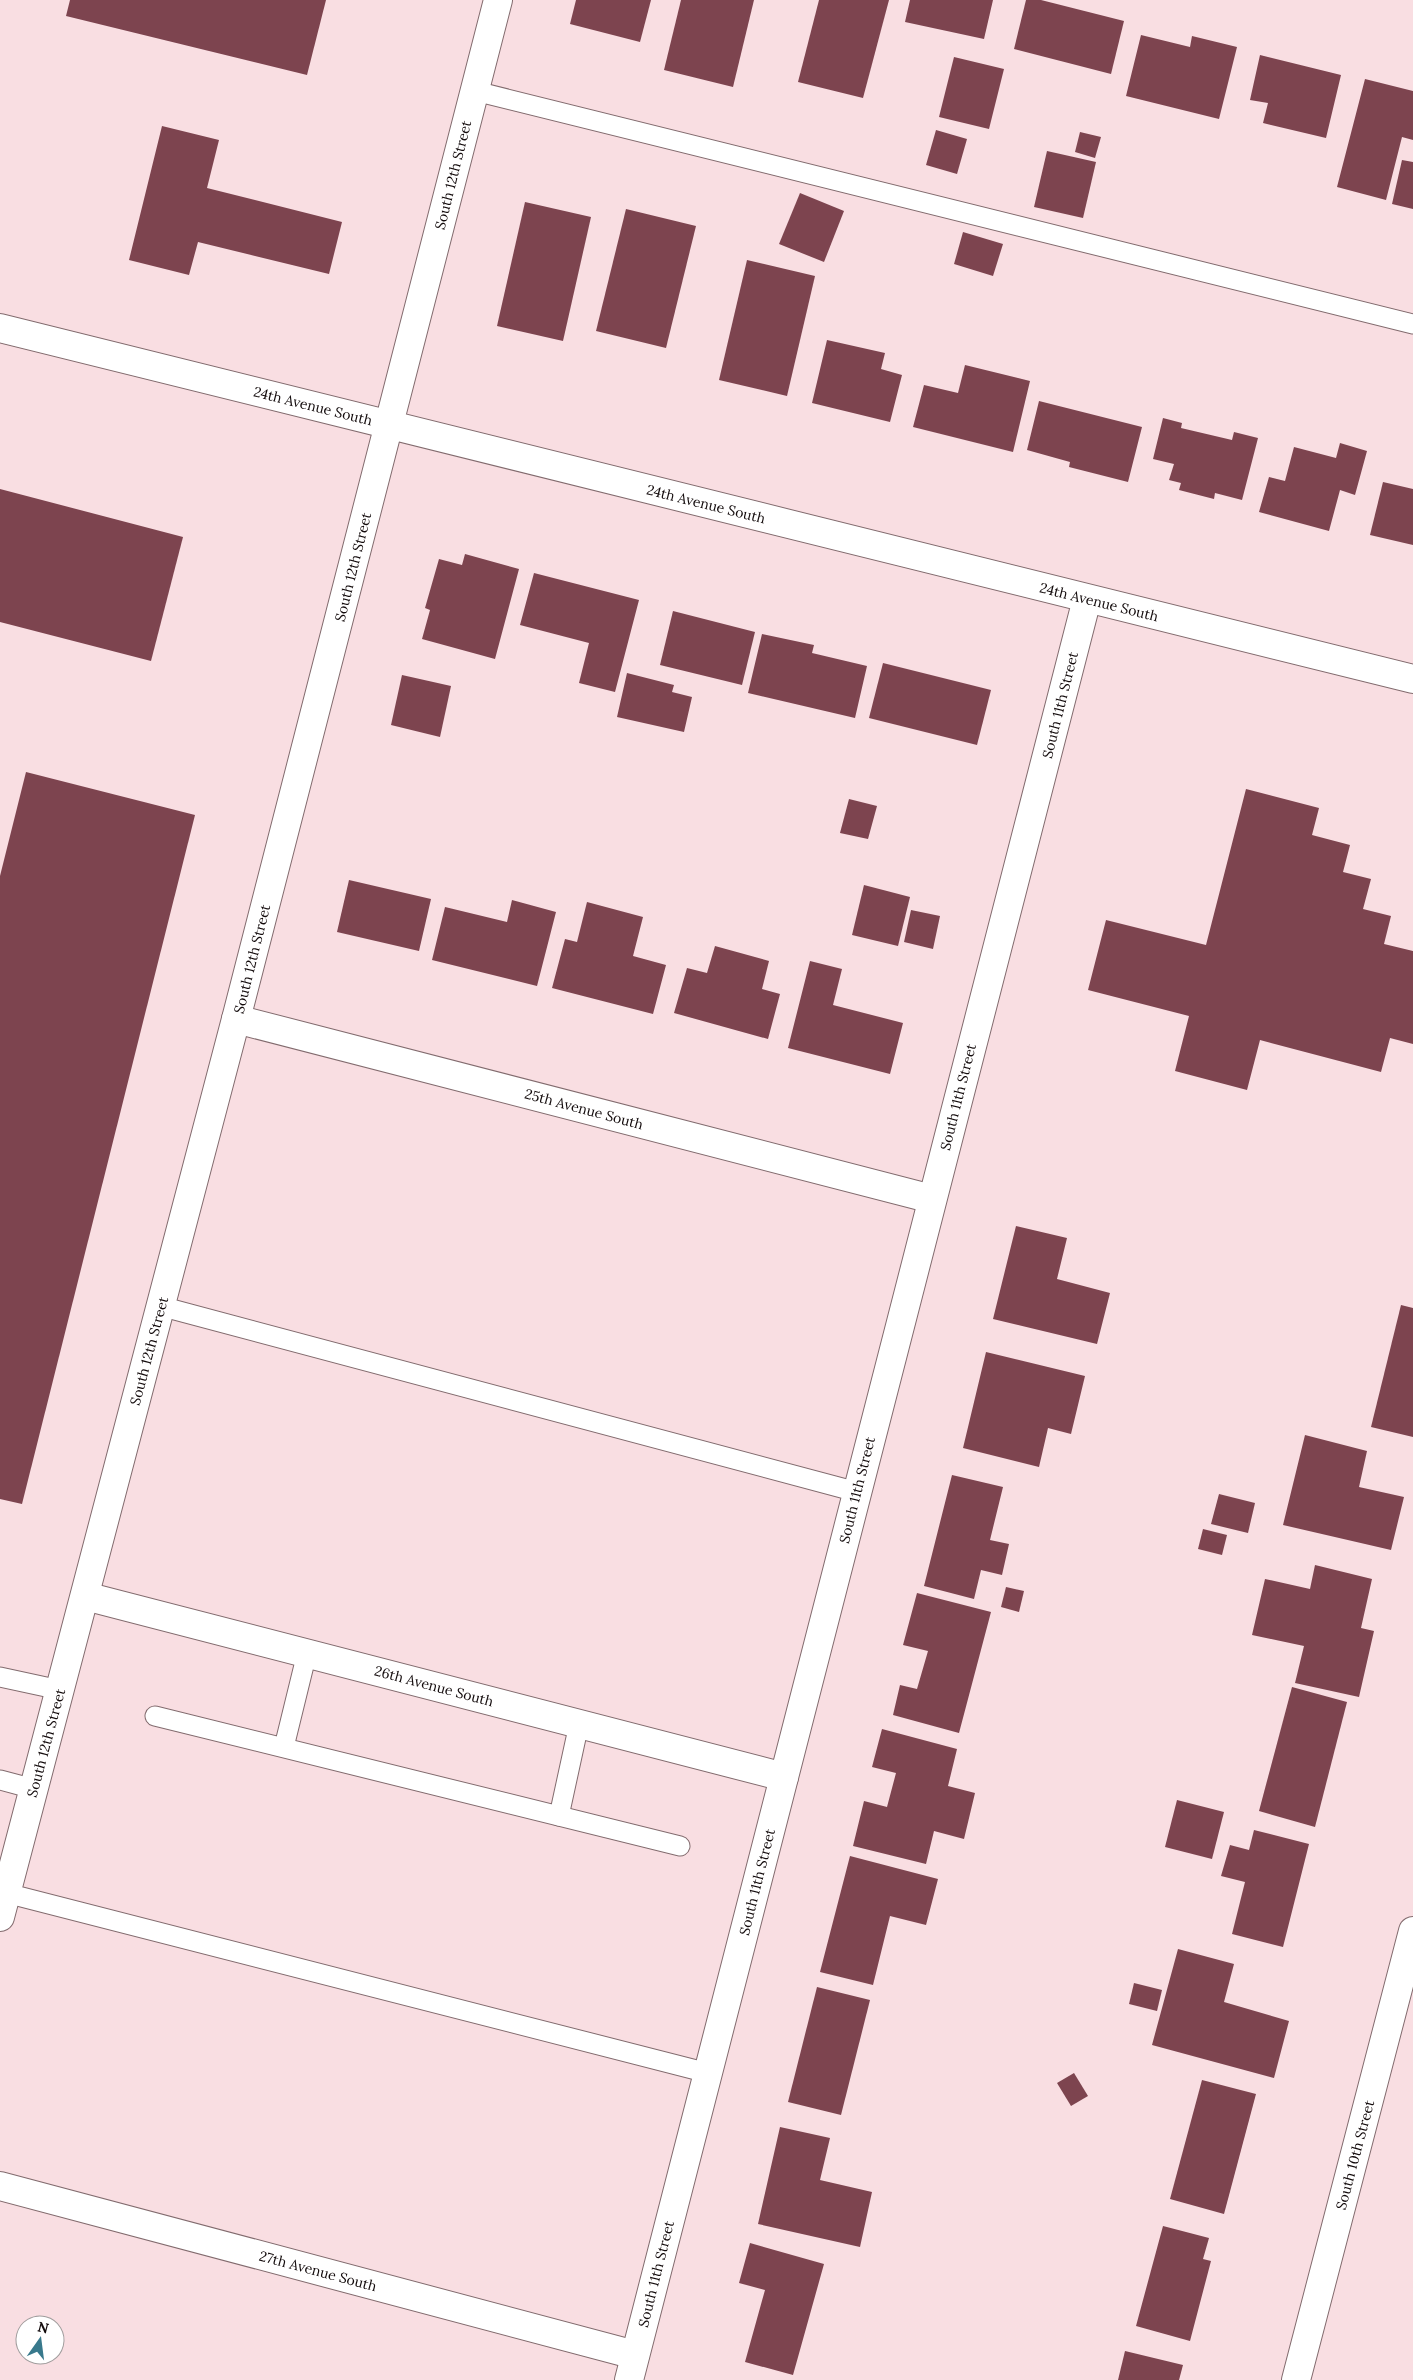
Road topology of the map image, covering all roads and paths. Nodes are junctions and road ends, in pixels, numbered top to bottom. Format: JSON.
{"nodes":[{"id":1,"x":498,"y":0,"type":"edge"},
{"id":2,"x":475,"y":91,"type":"junction"},
{"id":3,"x":1413,"y":324,"type":"edge"},
{"id":4,"x":0,"y":328,"type":"edge"},
{"id":5,"x":389,"y":426,"type":"junction"},
{"id":6,"x":1087,"y":599,"type":"junction"},
{"id":7,"x":1413,"y":679,"type":"edge"},
{"id":8,"x":236,"y":1018,"type":"junction"},
{"id":9,"x":932,"y":1199,"type":"junction"},
{"id":10,"x":160,"y":1306,"type":"junction"},
{"id":11,"x":857,"y":1492,"type":"junction"},
{"id":12,"x":85,"y":1596,"type":"junction"},
{"id":13,"x":307,"y":1653,"type":"junction"},
{"id":14,"x":0,"y":1676,"type":"edge"},
{"id":15,"x":60,"y":1690,"type":"junction"},
{"id":16,"x":156,"y":1716,"type":"dead end"},
{"id":17,"x":579,"y":1724,"type":"junction"},
{"id":18,"x":284,"y":1747,"type":"junction"},
{"id":19,"x":784,"y":1777,"type":"junction"},
{"id":20,"x":0,"y":1780,"type":"edge"},
{"id":21,"x":34,"y":1789,"type":"junction"},
{"id":22,"x":558,"y":1816,"type":"junction"},
{"id":23,"x":680,"y":1846,"type":"dead end"},
{"id":24,"x":3,"y":1905,"type":"edge"},
{"id":25,"x":1413,"y":1931,"type":"edge"},
{"id":26,"x":708,"y":2073,"type":"junction"},
{"id":27,"x":0,"y":2186,"type":"edge"},
{"id":28,"x":632,"y":2367,"type":"edge"},
{"id":29,"x":1296,"y":2380,"type":"edge"}],
"edges":[{"from":1,"to":2,"type":"street","name":"South 12th Street"},
{"from":2,"to":3,"type":"lane"},
{"from":2,"to":5,"type":"street","name":"South 12th Street"},
{"from":4,"to":5,"type":"street","name":"24th Avenue South"},
{"from":5,"to":6,"type":"street","name":"24th Avenue South"},
{"from":5,"to":8,"type":"street","name":"South 12th Street"},
{"from":6,"to":7,"type":"street","name":"24th Avenue South"},
{"from":6,"to":9,"type":"street","name":"South 11th Street"},
{"from":8,"to":9,"type":"street","name":"25th Avenue South"},
{"from":8,"to":10,"type":"street","name":"South 12th Street"},
{"from":9,"to":11,"type":"street","name":"South 11th Street"},
{"from":10,"to":11,"type":"lane"},
{"from":10,"to":12,"type":"street","name":"South 12th Street"},
{"from":11,"to":19,"type":"street","name":"South 11th Street"},
{"from":12,"to":13,"type":"street","name":"26th Avenue South"},
{"from":12,"to":15,"type":"street","name":"South 12th Street"},
{"from":13,"to":17,"type":"street","name":"26th Avenue South"},
{"from":13,"to":18,"type":"lane"},
{"from":14,"to":15,"type":"lane"},
{"from":15,"to":21,"type":"street","name":"South 12th Street"},
{"from":16,"to":18,"type":"lane"},
{"from":17,"to":19,"type":"street","name":"26th Avenue South"},
{"from":17,"to":22,"type":"lane"},
{"from":18,"to":22,"type":"lane"},
{"from":19,"to":26,"type":"street","name":"South 11th Street"},
{"from":20,"to":21,"type":"lane"},
{"from":21,"to":24,"type":"street","name":"South 12th Street"},
{"from":22,"to":23,"type":"lane"},
{"from":24,"to":26,"type":"lane"},
{"from":25,"to":29,"type":"street","name":"South 10th Street"},
{"from":26,"to":28,"type":"street","name":"South 11th Street"},
{"from":27,"to":28,"type":"street","name":"27th Avenue South"}]}
